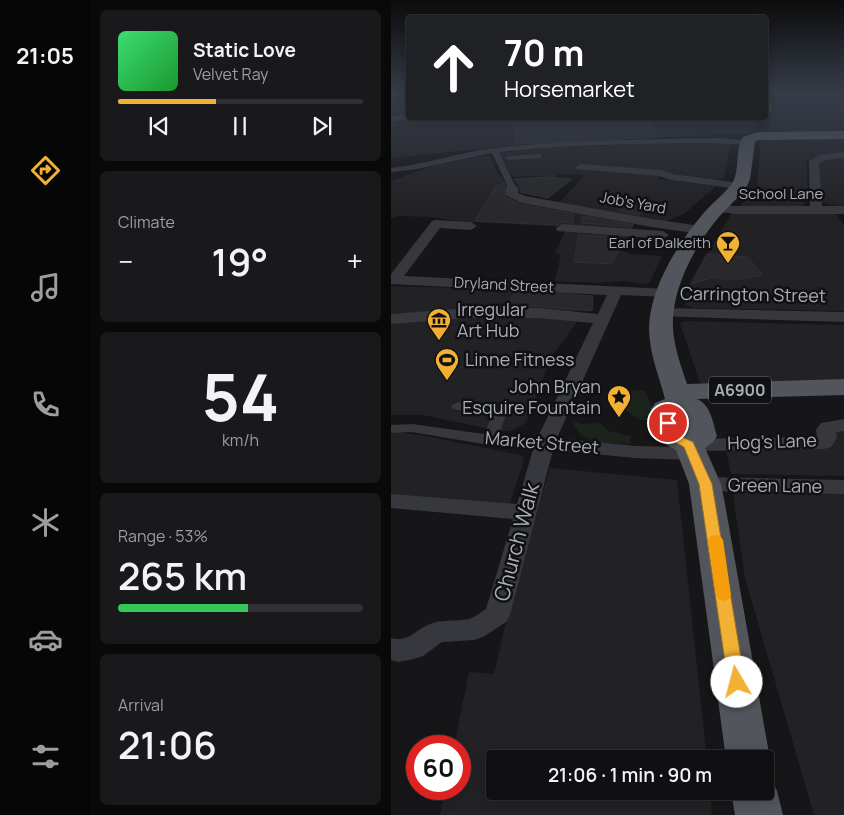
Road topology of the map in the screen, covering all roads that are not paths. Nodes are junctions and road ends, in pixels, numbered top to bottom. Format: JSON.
{"nodes":[{"id":1,"x":760,"y":131,"type":"edge"},
{"id":2,"x":844,"y":135,"type":"edge"},
{"id":3,"x":758,"y":138,"type":"junction"},
{"id":4,"x":494,"y":150,"type":"junction"},
{"id":5,"x":844,"y":155,"type":"edge"},
{"id":6,"x":538,"y":156,"type":"dead end"},
{"id":7,"x":498,"y":158,"type":"junction"},
{"id":8,"x":581,"y":167,"type":"dead end"},
{"id":9,"x":391,"y":170,"type":"edge"},
{"id":10,"x":739,"y":186,"type":"junction"},
{"id":11,"x":512,"y":187,"type":"joint"},
{"id":12,"x":560,"y":208,"type":"joint"},
{"id":13,"x":718,"y":208,"type":"junction"},
{"id":14,"x":816,"y":210,"type":"junction"},
{"id":15,"x":844,"y":210,"type":"edge"},
{"id":16,"x":471,"y":226,"type":"dead end"},
{"id":17,"x":562,"y":228,"type":"dead end"},
{"id":18,"x":698,"y":234,"type":"junction"},
{"id":19,"x":393,"y":280,"type":"edge"},
{"id":20,"x":616,"y":292,"type":"junction"},
{"id":21,"x":665,"y":303,"type":"junction"},
{"id":22,"x":844,"y":317,"type":"edge"},
{"id":23,"x":391,"y":319,"type":"edge"},
{"id":24,"x":604,"y":319,"type":"junction"},
{"id":25,"x":844,"y":387,"type":"edge"},
{"id":26,"x":678,"y":397,"type":"junction"},
{"id":27,"x":458,"y":406,"type":"dead end"},
{"id":28,"x":844,"y":425,"type":"edge"},
{"id":29,"x":391,"y":429,"type":"edge"},
{"id":30,"x":489,"y":440,"type":"junction"},
{"id":31,"x":545,"y":444,"type":"junction"},
{"id":32,"x":696,"y":461,"type":"junction"},
{"id":33,"x":844,"y":487,"type":"edge"},
{"id":34,"x":391,"y":501,"type":"edge"},
{"id":35,"x":525,"y":512,"type":"junction"},
{"id":36,"x":474,"y":629,"type":"joint"},
{"id":37,"x":391,"y":649,"type":"edge"},
{"id":38,"x":747,"y":750,"type":"edge"},
{"id":39,"x":756,"y":800,"type":"edge"},
{"id":40,"x":759,"y":815,"type":"edge"}],
"edges":[{"from":1,"to":3,"type":"main road"},
{"from":2,"to":3,"type":"main road"},
{"from":3,"to":4,"type":"street"},
{"from":3,"to":10,"type":"main road"},
{"from":4,"to":7,"type":"street"},
{"from":4,"to":9,"type":"street"},
{"from":5,"to":14,"type":"street"},
{"from":6,"to":7,"type":"street"},
{"from":7,"to":11,"type":"street"},
{"from":8,"to":10,"type":"street"},
{"from":10,"to":13,"type":"main road"},
{"from":11,"to":12,"type":"street"},
{"from":12,"to":18,"type":"street","name":"Job's Yard"},
{"from":13,"to":14,"type":"street","name":"School Lane"},
{"from":13,"to":18,"type":"main road"},
{"from":14,"to":15,"type":"street","name":"School Lane"},
{"from":16,"to":19,"type":"street"},
{"from":17,"to":18,"type":"street"},
{"from":18,"to":21,"type":"main road"},
{"from":19,"to":20,"type":"street","name":"Dryland Street"},
{"from":20,"to":21,"type":"street","name":"Carrington Street"},
{"from":20,"to":24,"type":"street"},
{"from":21,"to":22,"type":"street","name":"Carrington Street"},
{"from":21,"to":26,"type":"main road"},
{"from":23,"to":24,"type":"street"},
{"from":24,"to":31,"type":"street"},
{"from":25,"to":26,"type":"main road","number":"A6900"},
{"from":26,"to":32,"type":"main road"},
{"from":27,"to":30,"type":"street"},
{"from":28,"to":32,"type":"street","name":"Hog's Lane"},
{"from":29,"to":30,"type":"street","name":"Market Street"},
{"from":30,"to":31,"type":"street","name":"Market Street"},
{"from":31,"to":32,"type":"street","name":"Market Street"},
{"from":31,"to":35,"type":"street","name":"Church Walk"},
{"from":32,"to":33,"type":"street","name":"Green Lane"},
{"from":32,"to":38,"type":"main road"},
{"from":34,"to":35,"type":"street"},
{"from":35,"to":36,"type":"street","name":"Church Walk"},
{"from":36,"to":37,"type":"street"},
{"from":39,"to":40,"type":"main road"}]}
